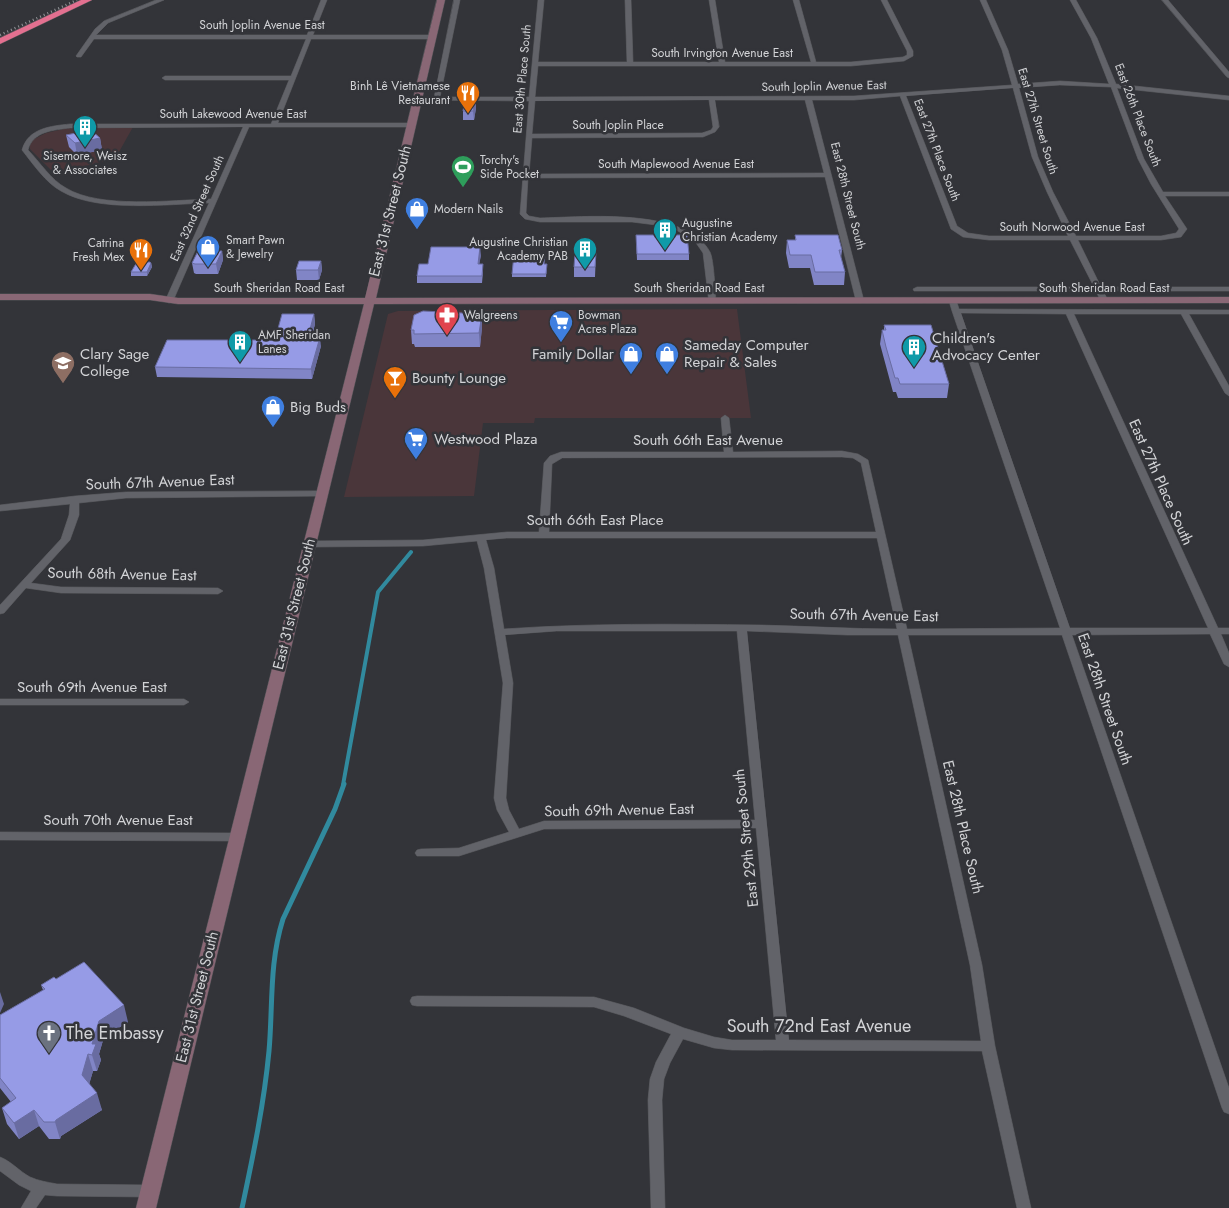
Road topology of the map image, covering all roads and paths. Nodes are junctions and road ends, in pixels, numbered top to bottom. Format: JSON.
{"nodes":[{"id":1,"x":88,"y":0,"type":"edge"},
{"id":2,"x":161,"y":0,"type":"edge"},
{"id":3,"x":324,"y":0,"type":"edge"},
{"id":4,"x":441,"y":0,"type":"edge"},
{"id":5,"x":457,"y":0,"type":"edge"},
{"id":6,"x":541,"y":0,"type":"edge"},
{"id":7,"x":628,"y":0,"type":"edge"},
{"id":8,"x":712,"y":0,"type":"edge"},
{"id":9,"x":796,"y":0,"type":"edge"},
{"id":10,"x":884,"y":0,"type":"edge"},
{"id":11,"x":983,"y":0,"type":"edge"},
{"id":12,"x":1073,"y":0,"type":"edge"},
{"id":13,"x":1165,"y":0,"type":"edge"},
{"id":14,"x":310,"y":36,"type":"junction"},
{"id":15,"x":92,"y":37,"type":"junction"},
{"id":16,"x":432,"y":37,"type":"junction"},
{"id":17,"x":0,"y":41,"type":"edge"},
{"id":18,"x":79,"y":56,"type":"dead end"},
{"id":19,"x":535,"y":64,"type":"junction"},
{"id":20,"x":630,"y":64,"type":"junction"},
{"id":21,"x":722,"y":64,"type":"junction"},
{"id":22,"x":814,"y":64,"type":"junction"},
{"id":23,"x":1229,"y":76,"type":"edge"},
{"id":24,"x":165,"y":78,"type":"dead end"},
{"id":25,"x":293,"y":78,"type":"junction"},
{"id":26,"x":1015,"y":86,"type":"junction"},
{"id":27,"x":1114,"y":86,"type":"junction"},
{"id":28,"x":903,"y":96,"type":"junction"},
{"id":29,"x":712,"y":98,"type":"junction"},
{"id":30,"x":808,"y":98,"type":"junction"},
{"id":31,"x":1229,"y":98,"type":"edge"},
{"id":32,"x":417,"y":99,"type":"junction"},
{"id":33,"x":436,"y":99,"type":"junction"},
{"id":34,"x":531,"y":99,"type":"junction"},
{"id":35,"x":247,"y":125,"type":"junction"},
{"id":36,"x":274,"y":125,"type":"junction"},
{"id":37,"x":411,"y":125,"type":"junction"},
{"id":38,"x":529,"y":136,"type":"junction"},
{"id":39,"x":828,"y":175,"type":"junction"},
{"id":40,"x":524,"y":176,"type":"junction"},
{"id":41,"x":1161,"y":194,"type":"junction"},
{"id":42,"x":1229,"y":194,"type":"edge"},
{"id":43,"x":214,"y":201,"type":"junction"},
{"id":44,"x":966,"y":235,"type":"joint"},
{"id":45,"x":1178,"y":236,"type":"joint"},
{"id":46,"x":1074,"y":239,"type":"junction"},
{"id":47,"x":917,"y":289,"type":"dead end"},
{"id":48,"x":1098,"y":289,"type":"junction"},
{"id":49,"x":1229,"y":289,"type":"edge"},
{"id":50,"x":0,"y":297,"type":"edge"},
{"id":51,"x":712,"y":300,"type":"junction"},
{"id":52,"x":1104,"y":300,"type":"junction"},
{"id":53,"x":1229,"y":300,"type":"edge"},
{"id":54,"x":169,"y":301,"type":"junction"},
{"id":55,"x":369,"y":301,"type":"junction"},
{"id":56,"x":860,"y":301,"type":"junction"},
{"id":57,"x":0,"y":305,"type":"edge"},
{"id":58,"x":954,"y":306,"type":"junction"},
{"id":59,"x":1069,"y":311,"type":"junction"},
{"id":60,"x":1183,"y":312,"type":"junction"},
{"id":61,"x":1229,"y":312,"type":"edge"},
{"id":62,"x":1229,"y":393,"type":"edge"},
{"id":63,"x":725,"y":418,"type":"dead end"},
{"id":64,"x":729,"y":454,"type":"junction"},
{"id":65,"x":859,"y":458,"type":"joint"},
{"id":66,"x":321,"y":494,"type":"junction"},
{"id":67,"x":75,"y":499,"type":"junction"},
{"id":68,"x":0,"y":508,"type":"edge"},
{"id":69,"x":544,"y":535,"type":"junction"},
{"id":70,"x":881,"y":535,"type":"junction"},
{"id":71,"x":481,"y":537,"type":"junction"},
{"id":72,"x":309,"y":544,"type":"junction"},
{"id":73,"x":25,"y":585,"type":"junction"},
{"id":74,"x":218,"y":591,"type":"dead end"},
{"id":75,"x":0,"y":611,"type":"edge"},
{"id":76,"x":742,"y":628,"type":"junction"},
{"id":77,"x":1066,"y":631,"type":"junction"},
{"id":78,"x":1214,"y":631,"type":"junction"},
{"id":79,"x":1229,"y":631,"type":"edge"},
{"id":80,"x":500,"y":632,"type":"junction"},
{"id":81,"x":903,"y":632,"type":"junction"},
{"id":82,"x":1229,"y":664,"type":"edge"},
{"id":83,"x":0,"y":702,"type":"edge"},
{"id":84,"x":184,"y":702,"type":"dead end"},
{"id":85,"x":761,"y":824,"type":"junction"},
{"id":86,"x":516,"y":833,"type":"junction"},
{"id":87,"x":0,"y":836,"type":"edge"},
{"id":88,"x":236,"y":837,"type":"junction"},
{"id":89,"x":420,"y":853,"type":"dead end"},
{"id":90,"x":417,"y":1001,"type":"dead end"},
{"id":91,"x":679,"y":1033,"type":"junction"},
{"id":92,"x":784,"y":1045,"type":"junction"},
{"id":93,"x":988,"y":1046,"type":"junction"},
{"id":94,"x":1229,"y":1108,"type":"edge"},
{"id":95,"x":0,"y":1163,"type":"edge"},
{"id":96,"x":41,"y":1188,"type":"junction"},
{"id":97,"x":148,"y":1199,"type":"edge"},
{"id":98,"x":28,"y":1208,"type":"edge"},
{"id":99,"x":658,"y":1208,"type":"edge"},
{"id":100,"x":1024,"y":1208,"type":"edge"}],
"edges":[{"from":1,"to":17,"type":"highway"},
{"from":2,"to":15,"type":"street"},
{"from":3,"to":14,"type":"street"},
{"from":4,"to":16,"type":"main road","name":"East 31st Street South"},
{"from":5,"to":33,"type":"street"},
{"from":6,"to":19,"type":"street","name":"East 30th Place South"},
{"from":7,"to":20,"type":"street"},
{"from":8,"to":21,"type":"street"},
{"from":9,"to":22,"type":"street"},
{"from":10,"to":22,"type":"street","name":"South Irvington Avenue East"},
{"from":11,"to":26,"type":"street","name":"East 27th Street South"},
{"from":12,"to":27,"type":"street","name":"East 26th Place South"},
{"from":13,"to":23,"type":"street"},
{"from":14,"to":15,"type":"street","name":"South Joplin Avenue East"},
{"from":14,"to":16,"type":"street","name":"South Joplin Avenue East"},
{"from":14,"to":25,"type":"street"},
{"from":15,"to":18,"type":"street"},
{"from":16,"to":32,"type":"main road","name":"East 31st Street South"},
{"from":19,"to":20,"type":"street","name":"South Irvington Avenue East"},
{"from":19,"to":34,"type":"street","name":"East 30th Place South"},
{"from":20,"to":21,"type":"street","name":"South Irvington Avenue East"},
{"from":21,"to":22,"type":"street","name":"South Irvington Avenue East"},
{"from":24,"to":25,"type":"street"},
{"from":25,"to":36,"type":"street"},
{"from":26,"to":27,"type":"street","name":"South Joplin Avenue East"},
{"from":26,"to":28,"type":"street","name":"South Joplin Avenue East"},
{"from":26,"to":46,"type":"street","name":"East 27th Street South"},
{"from":27,"to":31,"type":"street","name":"South Joplin Avenue East"},
{"from":27,"to":41,"type":"street","name":"East 26th Place South"},
{"from":28,"to":30,"type":"street","name":"South Joplin Avenue East"},
{"from":28,"to":44,"type":"street","name":"East 27th Place South"},
{"from":29,"to":30,"type":"street","name":"South Joplin Avenue East"},
{"from":29,"to":34,"type":"street","name":"South Joplin Avenue East"},
{"from":29,"to":38,"type":"street","name":"South Joplin Place"},
{"from":30,"to":39,"type":"street","name":"East 28th Street South"},
{"from":32,"to":33,"type":"street","name":"South Joplin Avenue East"},
{"from":32,"to":37,"type":"main road","name":"East 31st Street South"},
{"from":33,"to":34,"type":"street","name":"South Joplin Avenue East"},
{"from":34,"to":38,"type":"street","name":"East 30th Place South"},
{"from":35,"to":36,"type":"street","name":"South Lakewood Avenue East"},
{"from":35,"to":43,"type":"street","name":"East 32nd Street South"},
{"from":35,"to":43,"type":"street","name":"South Lakewood Avenue East"},
{"from":36,"to":37,"type":"street","name":"South Lakewood Avenue East"},
{"from":37,"to":55,"type":"main road","name":"East 31st Street South"},
{"from":38,"to":40,"type":"street","name":"East 30th Place South"},
{"from":39,"to":40,"type":"street","name":"South Maplewood Avenue East"},
{"from":39,"to":56,"type":"street","name":"East 28th Street South"},
{"from":40,"to":51,"type":"street","name":"East 30th Place South"},
{"from":41,"to":42,"type":"street"},
{"from":41,"to":45,"type":"street","name":"East 26th Place South"},
{"from":43,"to":54,"type":"street","name":"East 32nd Street South"},
{"from":44,"to":46,"type":"street","name":"South Norwood Avenue East"},
{"from":45,"to":46,"type":"street","name":"South Norwood Avenue East"},
{"from":46,"to":48,"type":"street","name":"East 27th Street South"},
{"from":47,"to":48,"type":"street","name":"South Sheridan Road East"},
{"from":48,"to":49,"type":"street","name":"South Sheridan Road East"},
{"from":48,"to":52,"type":"street","name":"East 27th Street South"},
{"from":50,"to":54,"type":"main road","name":"South Sheridan Road East"},
{"from":51,"to":55,"type":"main road","name":"South Sheridan Road East"},
{"from":51,"to":56,"type":"main road","name":"South Sheridan Road East"},
{"from":52,"to":53,"type":"main road","name":"South Sheridan Road East"},
{"from":52,"to":58,"type":"main road","name":"South Sheridan Road East"},
{"from":54,"to":55,"type":"main road","name":"South Sheridan Road East"},
{"from":54,"to":57,"type":"main road","name":"South Sheridan Road East"},
{"from":55,"to":66,"type":"main road","name":"East 31st Street South"},
{"from":56,"to":58,"type":"main road","name":"South Sheridan Road East"},
{"from":58,"to":59,"type":"street","name":"South Sheridan Road East"},
{"from":58,"to":77,"type":"street","name":"East 28th Street South"},
{"from":59,"to":60,"type":"street","name":"South Sheridan Road East"},
{"from":59,"to":78,"type":"street","name":"East 27th Place South"},
{"from":60,"to":61,"type":"street","name":"South Sheridan Road East"},
{"from":60,"to":62,"type":"street"},
{"from":63,"to":64,"type":"street"},
{"from":64,"to":65,"type":"street","name":"South 66th East Avenue"},
{"from":64,"to":69,"type":"street","name":"South 66th East Avenue"},
{"from":65,"to":70,"type":"street","name":"East 28th Place South"},
{"from":66,"to":67,"type":"street","name":"South 67th Avenue East"},
{"from":66,"to":72,"type":"main road","name":"East 31st Street South"},
{"from":67,"to":68,"type":"street","name":"South 67th Avenue East"},
{"from":67,"to":73,"type":"street"},
{"from":69,"to":70,"type":"street","name":"South 66th East Place"},
{"from":69,"to":71,"type":"street","name":"South 66th East Place"},
{"from":70,"to":81,"type":"street","name":"East 28th Place South"},
{"from":71,"to":72,"type":"street","name":"South 66th East Place"},
{"from":71,"to":80,"type":"street"},
{"from":72,"to":88,"type":"main road","name":"East 31st Street South"},
{"from":73,"to":74,"type":"street","name":"South 68th Avenue East"},
{"from":73,"to":75,"type":"street"},
{"from":76,"to":80,"type":"street","name":"South 67th Avenue East"},
{"from":76,"to":81,"type":"street","name":"South 67th Avenue East"},
{"from":76,"to":85,"type":"street","name":"East 29th Street South"},
{"from":77,"to":78,"type":"street","name":"South 67th Avenue East"},
{"from":77,"to":81,"type":"street","name":"South 67th Avenue East"},
{"from":77,"to":94,"type":"street","name":"East 28th Street South"},
{"from":78,"to":79,"type":"street","name":"South 67th Avenue East"},
{"from":78,"to":82,"type":"street","name":"East 27th Place South"},
{"from":80,"to":86,"type":"street"},
{"from":81,"to":93,"type":"street","name":"East 28th Place South"},
{"from":83,"to":84,"type":"street","name":"South 69th Avenue East"},
{"from":85,"to":86,"type":"street","name":"South 69th Avenue East"},
{"from":85,"to":92,"type":"street","name":"East 29th Street South"},
{"from":86,"to":89,"type":"street","name":"South 69th Avenue East"},
{"from":87,"to":88,"type":"street","name":"South 70th Avenue East"},
{"from":88,"to":97,"type":"main road","name":"East 31st Street South"},
{"from":90,"to":91,"type":"street","name":"South 72nd East Avenue"},
{"from":91,"to":92,"type":"street","name":"South 72nd East Avenue"},
{"from":91,"to":99,"type":"street"},
{"from":92,"to":93,"type":"street","name":"South 72nd East Avenue"},
{"from":93,"to":100,"type":"street","name":"East 28th Place South"},
{"from":95,"to":96,"type":"street"},
{"from":96,"to":97,"type":"street"},
{"from":96,"to":98,"type":"street"}]}
